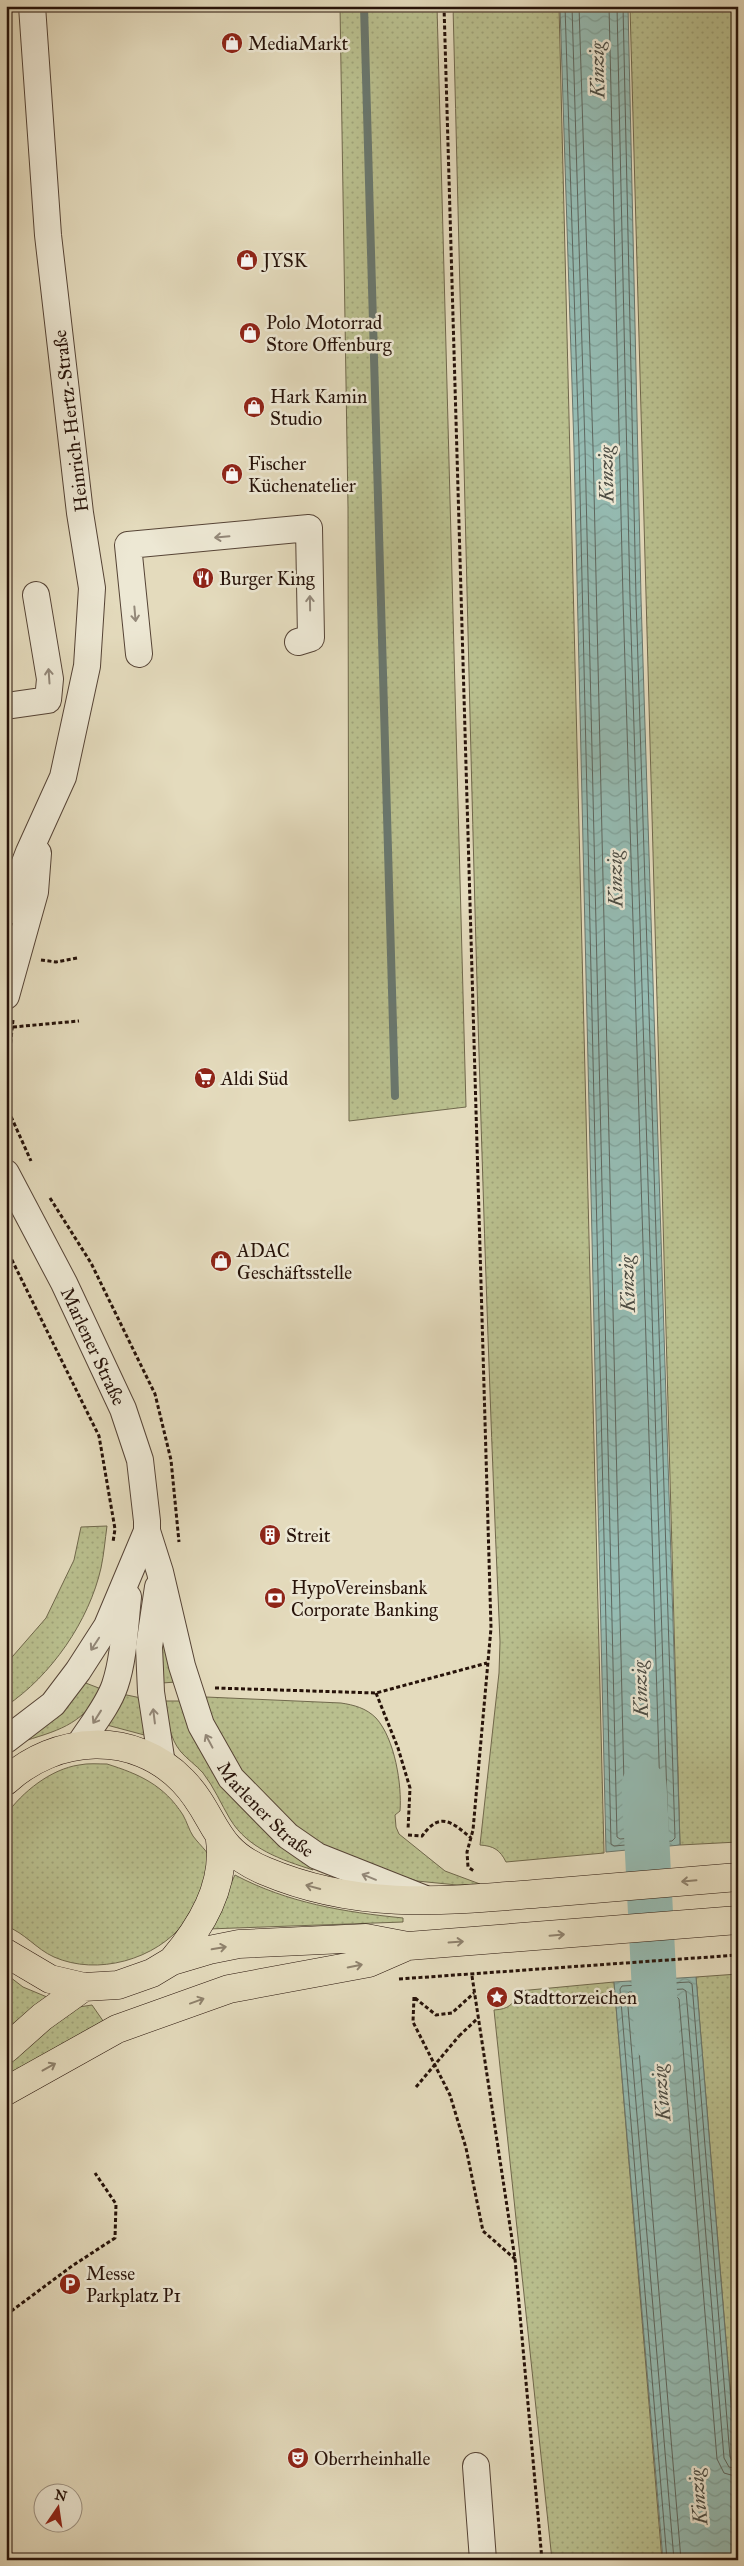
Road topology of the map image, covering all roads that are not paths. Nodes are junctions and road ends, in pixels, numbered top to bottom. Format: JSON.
{"nodes":[{"id":1,"x":32,"y":6,"type":"edge"},
{"id":2,"x":36,"y":595,"type":"dead end"},
{"id":3,"x":298,"y":642,"type":"dead end"},
{"id":4,"x":138,"y":654,"type":"dead end"},
{"id":5,"x":6,"y":706,"type":"edge"},
{"id":6,"x":40,"y":828,"type":"junction"},
{"id":7,"x":30,"y":852,"type":"junction"},
{"id":8,"x":6,"y":879,"type":"edge"},
{"id":9,"x":6,"y":912,"type":"edge"},
{"id":10,"x":6,"y":996,"type":"edge"},
{"id":11,"x":6,"y":1173,"type":"edge"},
{"id":12,"x":147,"y":1531,"type":"junction"},
{"id":13,"x":130,"y":1569,"type":"junction"},
{"id":14,"x":160,"y":1572,"type":"junction"},
{"id":15,"x":6,"y":1740,"type":"edge"},
{"id":16,"x":79,"y":1745,"type":"junction"},
{"id":17,"x":162,"y":1764,"type":"junction"},
{"id":18,"x":10,"y":1774,"type":"edge"},
{"id":19,"x":220,"y":1840,"type":"junction"},
{"id":20,"x":738,"y":1877,"type":"edge"},
{"id":21,"x":430,"y":1901,"type":"junction"},
{"id":22,"x":738,"y":1920,"type":"edge"},
{"id":23,"x":408,"y":1946,"type":"junction"},
{"id":24,"x":6,"y":1953,"type":"edge"},
{"id":25,"x":172,"y":1961,"type":"junction"},
{"id":26,"x":84,"y":1987,"type":"junction"},
{"id":27,"x":6,"y":2049,"type":"edge"},
{"id":28,"x":6,"y":2091,"type":"edge"},
{"id":29,"x":476,"y":2466,"type":"dead end"},
{"id":30,"x":484,"y":2560,"type":"edge"}],
"edges":[{"from":1,"to":6,"type":"street","name":"Heinrich-Hertz-Straße"},
{"from":5,"to":2,"type":"street","one_way":true},
{"from":3,"to":4,"type":"street","one_way":true},
{"from":6,"to":7,"type":"street","name":"Heinrich-Hertz-Straße"},
{"from":6,"to":10,"type":"street","name":"Heinrich-Hertz-Straße"},
{"from":7,"to":8,"type":"street","name":"Heinrich-Hertz-Straße"},
{"from":7,"to":9,"type":"street","name":"Heinrich-Hertz-Straße"},
{"from":11,"to":12,"type":"street","name":"Marlener Straße"},
{"from":12,"to":13,"type":"street","name":"Marlener Straße"},
{"from":12,"to":14,"type":"street","name":"Marlener Straße"},
{"from":13,"to":15,"type":"street","name":"Marlener Straße","one_way":true},
{"from":13,"to":16,"type":"street","name":"Marlener Straße","one_way":true},
{"from":17,"to":14,"type":"street","name":"Marlener Straße","one_way":true},
{"from":21,"to":14,"type":"street","name":"Marlener Straße","one_way":true},
{"from":16,"to":17,"type":"main road"},
{"from":16,"to":18,"type":"main road"},
{"from":17,"to":19,"type":"main road"},
{"from":21,"to":19,"type":"main road","one_way":true},
{"from":19,"to":25,"type":"main road"},
{"from":20,"to":21,"type":"main road","name":"Marlener Straße","one_way":true},
{"from":23,"to":22,"type":"main road","one_way":true},
{"from":25,"to":23,"type":"main road","one_way":true},
{"from":28,"to":23,"type":"main road","one_way":true},
{"from":24,"to":26,"type":"main road"},
{"from":25,"to":26,"type":"main road"},
{"from":26,"to":27,"type":"main road"},
{"from":29,"to":30,"type":"street"}]}
